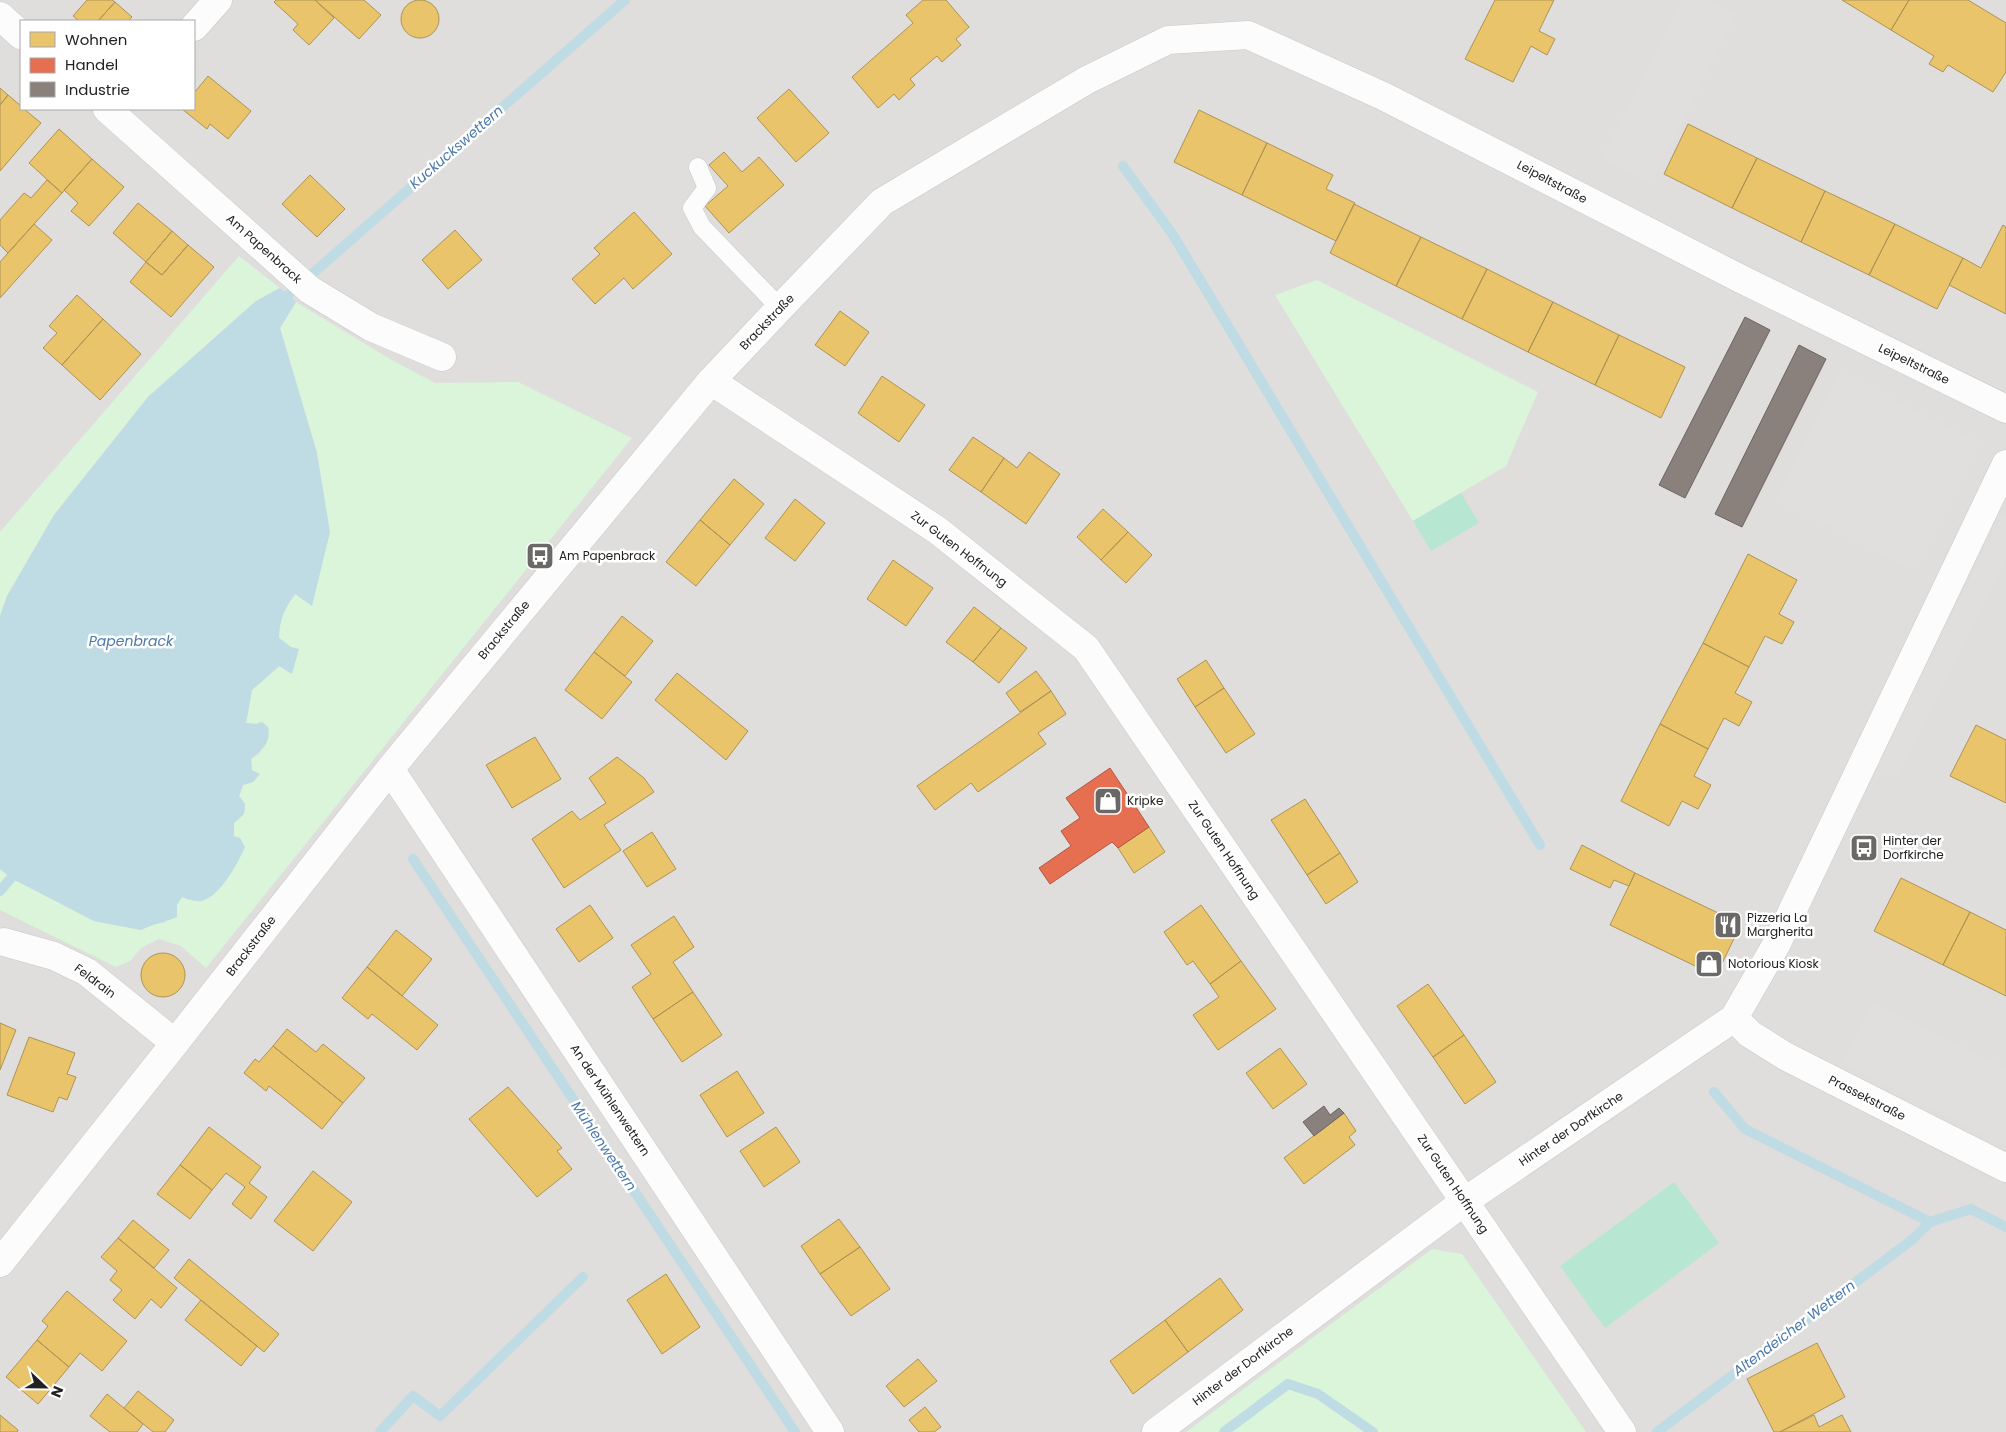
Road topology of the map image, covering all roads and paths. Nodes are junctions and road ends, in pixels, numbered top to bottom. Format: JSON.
{"nodes":[{"id":1,"x":218,"y":0,"type":"edge"},
{"id":2,"x":0,"y":16,"type":"edge"},
{"id":3,"x":195,"y":26,"type":"edge"},
{"id":4,"x":20,"y":34,"type":"edge"},
{"id":5,"x":1087,"y":80,"type":"joint"},
{"id":6,"x":114,"y":111,"type":"edge"},
{"id":7,"x":698,"y":167,"type":"dead end"},
{"id":8,"x":780,"y":308,"type":"junction"},
{"id":9,"x":442,"y":357,"type":"dead end"},
{"id":10,"x":711,"y":381,"type":"junction"},
{"id":11,"x":2006,"y":409,"type":"edge"},
{"id":12,"x":2006,"y":464,"type":"edge"},
{"id":13,"x":390,"y":769,"type":"junction"},
{"id":14,"x":4,"y":942,"type":"dead end"},
{"id":15,"x":1734,"y":1018,"type":"junction"},
{"id":16,"x":175,"y":1044,"type":"junction"},
{"id":17,"x":2006,"y":1168,"type":"edge"},
{"id":18,"x":1465,"y":1201,"type":"junction"},
{"id":19,"x":0,"y":1263,"type":"edge"},
{"id":20,"x":830,"y":1432,"type":"edge"},
{"id":21,"x":1156,"y":1432,"type":"edge"},
{"id":22,"x":1622,"y":1432,"type":"edge"}],
"edges":[{"from":1,"to":3,"type":"street"},
{"from":2,"to":4,"type":"street"},
{"from":5,"to":8,"type":"street","name":"Brackstraße"},
{"from":5,"to":11,"type":"street","name":"Leipeltstraße"},
{"from":6,"to":9,"type":"street","name":"Am Papenbrack"},
{"from":7,"to":8,"type":"lane"},
{"from":8,"to":10,"type":"street","name":"Brackstraße"},
{"from":10,"to":13,"type":"street","name":"Brackstraße"},
{"from":10,"to":18,"type":"street","name":"Zur Guten Hoffnung"},
{"from":12,"to":15,"type":"street","name":"Hinter der Dorfkirche"},
{"from":13,"to":16,"type":"street","name":"Brackstraße"},
{"from":13,"to":20,"type":"street","name":"An der Mühlenwettern"},
{"from":14,"to":16,"type":"street","name":"Feldrain"},
{"from":15,"to":17,"type":"street","name":"Prassekstraße"},
{"from":15,"to":18,"type":"street","name":"Hinter der Dorfkirche"},
{"from":16,"to":19,"type":"street","name":"Brackstraße"},
{"from":18,"to":21,"type":"street","name":"Hinter der Dorfkirche"},
{"from":18,"to":22,"type":"street","name":"Zur Guten Hoffnung"}]}
